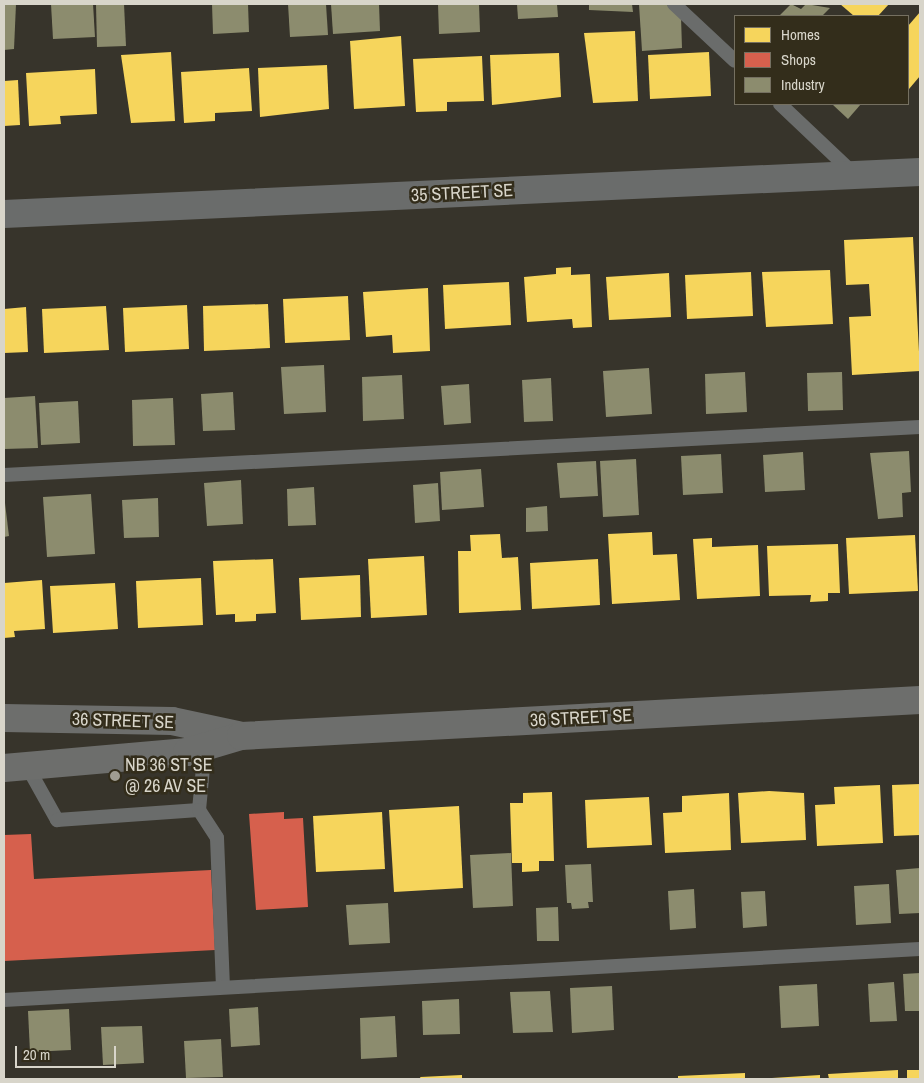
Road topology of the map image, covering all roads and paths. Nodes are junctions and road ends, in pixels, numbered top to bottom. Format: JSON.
{"nodes":[{"id":1,"x":674,"y":4,"type":"edge"},
{"id":2,"x":734,"y":60,"type":"edge"},
{"id":3,"x":781,"y":105,"type":"edge"},
{"id":4,"x":920,"y":172,"type":"edge"},
{"id":5,"x":856,"y":175,"type":"junction"},
{"id":6,"x":4,"y":214,"type":"edge"},
{"id":7,"x":920,"y":427,"type":"edge"},
{"id":8,"x":4,"y":475,"type":"edge"},
{"id":9,"x":920,"y":700,"type":"edge"},
{"id":10,"x":4,"y":718,"type":"edge"},
{"id":11,"x":242,"y":736,"type":"junction"},
{"id":12,"x":205,"y":747,"type":"junction"},
{"id":13,"x":15,"y":767,"type":"edge"},
{"id":14,"x":199,"y":810,"type":"junction"},
{"id":15,"x":920,"y":949,"type":"edge"},
{"id":16,"x":223,"y":988,"type":"junction"},
{"id":17,"x":4,"y":1000,"type":"edge"}],
"edges":[{"from":1,"to":2,"type":"lane"},
{"from":3,"to":5,"type":"lane"},
{"from":4,"to":5,"type":"street","name":"35 STREET SE"},
{"from":5,"to":6,"type":"street","name":"35 STREET SE"},
{"from":7,"to":8,"type":"lane"},
{"from":9,"to":11,"type":"main road","name":"36 STREET SE"},
{"from":10,"to":11,"type":"main road","name":"36 STREET SE"},
{"from":11,"to":12,"type":"main road","name":"36 STREET SE"},
{"from":12,"to":13,"type":"main road","name":"36 STREET SE"},
{"from":12,"to":14,"type":"lane"},
{"from":13,"to":14,"type":"lane"},
{"from":14,"to":16,"type":"lane"},
{"from":15,"to":16,"type":"lane"},
{"from":16,"to":17,"type":"lane"}]}
